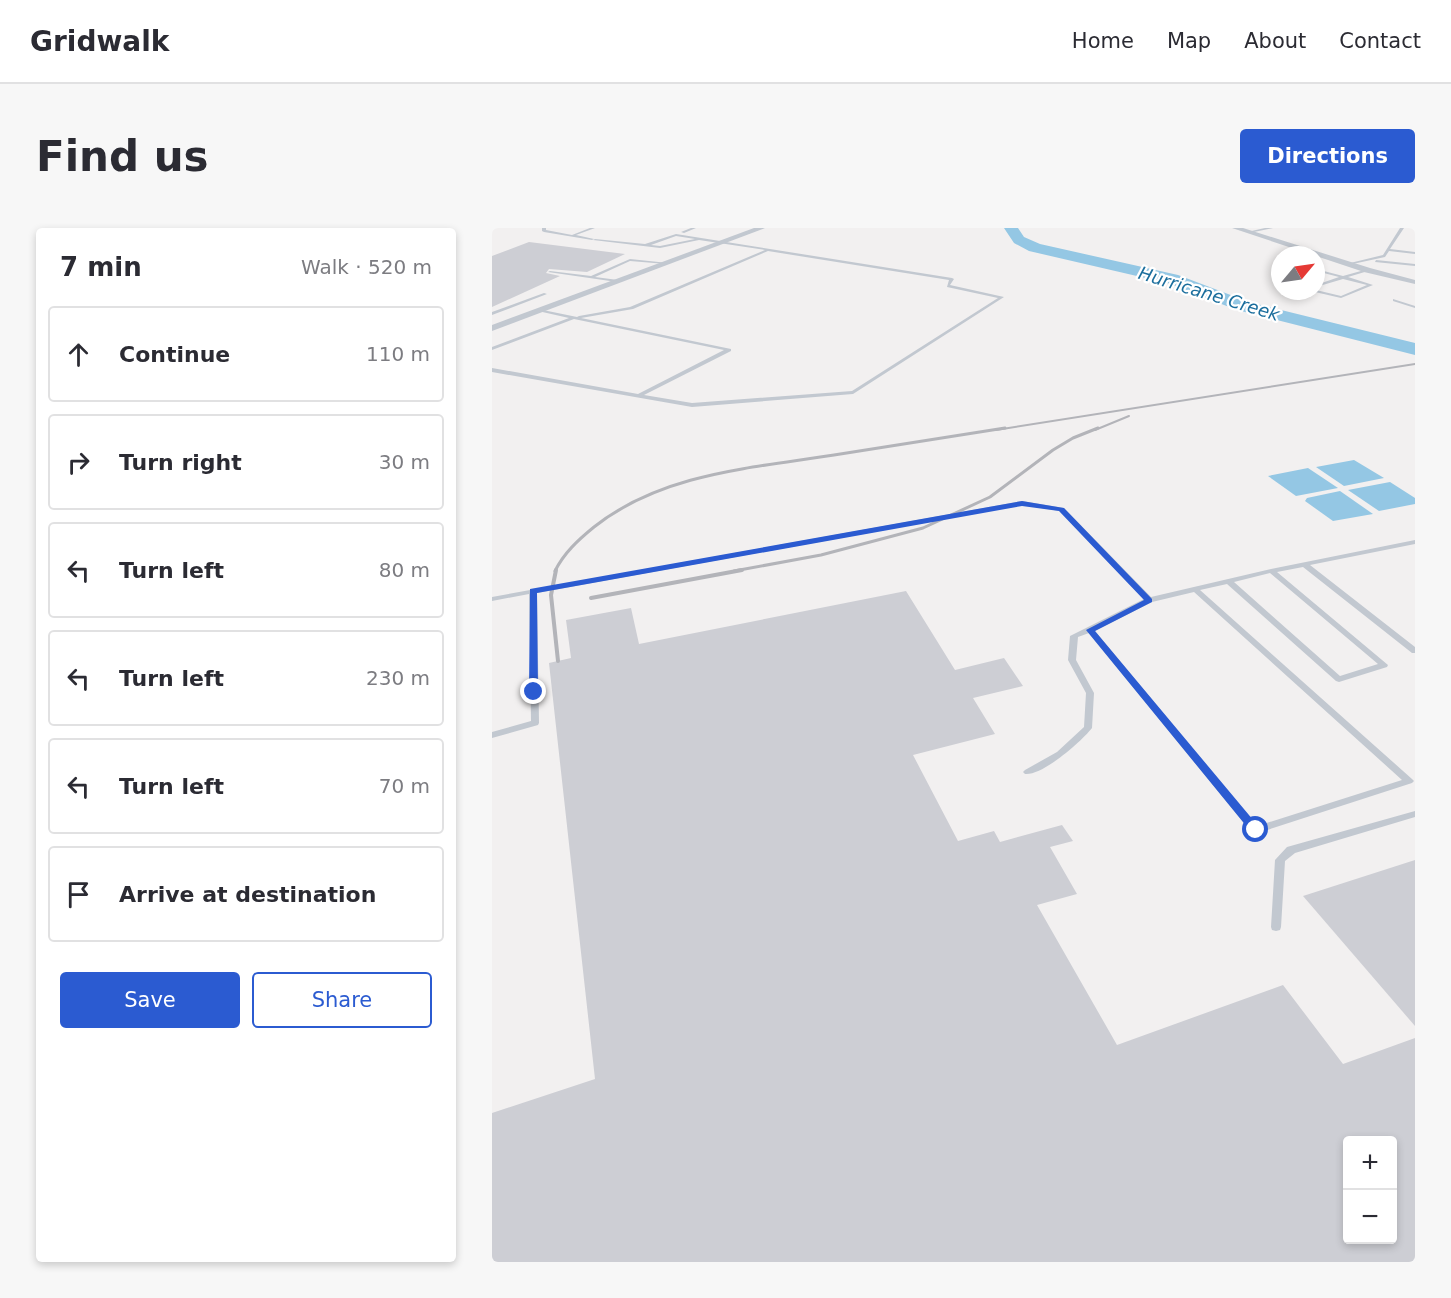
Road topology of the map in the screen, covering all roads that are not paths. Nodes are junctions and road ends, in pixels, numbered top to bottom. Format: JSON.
{"nodes":[{"id":1,"x":544,"y":228,"type":"edge"},
{"id":2,"x":593,"y":228,"type":"edge"},
{"id":3,"x":694,"y":228,"type":"edge"},
{"id":4,"x":760,"y":228,"type":"edge"},
{"id":5,"x":1236,"y":228,"type":"edge"},
{"id":6,"x":1271,"y":228,"type":"edge"},
{"id":7,"x":1402,"y":228,"type":"edge"},
{"id":8,"x":683,"y":232,"type":"dead end"},
{"id":9,"x":1249,"y":232,"type":"junction"},
{"id":10,"x":570,"y":236,"type":"junction"},
{"id":11,"x":701,"y":239,"type":"junction"},
{"id":12,"x":722,"y":243,"type":"junction"},
{"id":13,"x":644,"y":246,"type":"junction"},
{"id":14,"x":767,"y":250,"type":"junction"},
{"id":15,"x":1389,"y":250,"type":"junction"},
{"id":16,"x":1415,"y":253,"type":"edge"},
{"id":17,"x":1371,"y":260,"type":"junction"},
{"id":18,"x":666,"y":263,"type":"junction"},
{"id":19,"x":1348,"y":264,"type":"junction"},
{"id":20,"x":1415,"y":265,"type":"edge"},
{"id":21,"x":1367,"y":270,"type":"junction"},
{"id":22,"x":550,"y":272,"type":"dead end"},
{"id":23,"x":1325,"y":273,"type":"edge"},
{"id":24,"x":593,"y":276,"type":"junction"},
{"id":25,"x":1344,"y":278,"type":"junction"},
{"id":26,"x":617,"y":280,"type":"junction"},
{"id":27,"x":1415,"y":282,"type":"edge"},
{"id":28,"x":1325,"y":285,"type":"edge"},
{"id":29,"x":1325,"y":292,"type":"edge"},
{"id":30,"x":545,"y":294,"type":"dead end"},
{"id":31,"x":1395,"y":300,"type":"dead end"},
{"id":32,"x":1415,"y":307,"type":"edge"},
{"id":33,"x":540,"y":309,"type":"junction"},
{"id":34,"x":492,"y":314,"type":"edge"},
{"id":35,"x":574,"y":318,"type":"junction"},
{"id":36,"x":492,"y":328,"type":"edge"},
{"id":37,"x":492,"y":349,"type":"edge"},
{"id":38,"x":492,"y":370,"type":"edge"},
{"id":39,"x":638,"y":396,"type":"junction"},
{"id":40,"x":1415,"y":542,"type":"edge"},
{"id":41,"x":1305,"y":565,"type":"junction"},
{"id":42,"x":1271,"y":572,"type":"junction"},
{"id":43,"x":1228,"y":581,"type":"junction"},
{"id":44,"x":1195,"y":589,"type":"junction"},
{"id":45,"x":533,"y":591,"type":"junction"},
{"id":46,"x":492,"y":599,"type":"edge"},
{"id":47,"x":1149,"y":600,"type":"junction"},
{"id":48,"x":1090,"y":630,"type":"junction"},
{"id":49,"x":1415,"y":651,"type":"edge"},
{"id":50,"x":492,"y":735,"type":"edge"},
{"id":51,"x":1028,"y":772,"type":"dead end"},
{"id":52,"x":1415,"y":814,"type":"edge"},
{"id":53,"x":1276,"y":927,"type":"dead end"}],
"edges":[{"from":1,"to":10,"type":"lane"},
{"from":2,"to":10,"type":"lane"},
{"from":3,"to":8,"type":"lane"},
{"from":4,"to":12,"type":"street"},
{"from":5,"to":9,"type":"street"},
{"from":6,"to":9,"type":"lane"},
{"from":7,"to":15,"type":"lane"},
{"from":9,"to":19,"type":"street"},
{"from":10,"to":13,"type":"lane"},
{"from":11,"to":12,"type":"lane"},
{"from":11,"to":13,"type":"lane"},
{"from":11,"to":13,"type":"lane"},
{"from":12,"to":14,"type":"lane"},
{"from":12,"to":18,"type":"street"},
{"from":14,"to":35,"type":"lane"},
{"from":14,"to":39,"type":"lane"},
{"from":15,"to":16,"type":"lane"},
{"from":15,"to":17,"type":"lane"},
{"from":17,"to":19,"type":"lane"},
{"from":17,"to":20,"type":"lane"},
{"from":18,"to":24,"type":"lane"},
{"from":18,"to":26,"type":"street"},
{"from":19,"to":21,"type":"street"},
{"from":21,"to":25,"type":"lane"},
{"from":21,"to":27,"type":"street"},
{"from":22,"to":24,"type":"lane"},
{"from":23,"to":25,"type":"lane"},
{"from":24,"to":26,"type":"lane"},
{"from":25,"to":28,"type":"lane"},
{"from":25,"to":29,"type":"lane"},
{"from":26,"to":33,"type":"street"},
{"from":30,"to":34,"type":"lane"},
{"from":31,"to":32,"type":"lane"},
{"from":33,"to":35,"type":"lane"},
{"from":33,"to":36,"type":"street"},
{"from":35,"to":37,"type":"lane"},
{"from":35,"to":39,"type":"lane"},
{"from":38,"to":39,"type":"lane"},
{"from":40,"to":41,"type":"lane"},
{"from":41,"to":42,"type":"lane"},
{"from":41,"to":49,"type":"lane"},
{"from":42,"to":43,"type":"lane"},
{"from":42,"to":43,"type":"lane"},
{"from":43,"to":44,"type":"lane"},
{"from":44,"to":47,"type":"lane"},
{"from":44,"to":48,"type":"lane"},
{"from":45,"to":46,"type":"lane"},
{"from":45,"to":47,"type":"lane"},
{"from":45,"to":50,"type":"lane"},
{"from":47,"to":48,"type":"lane"},
{"from":48,"to":51,"type":"lane"},
{"from":52,"to":53,"type":"lane"}]}
